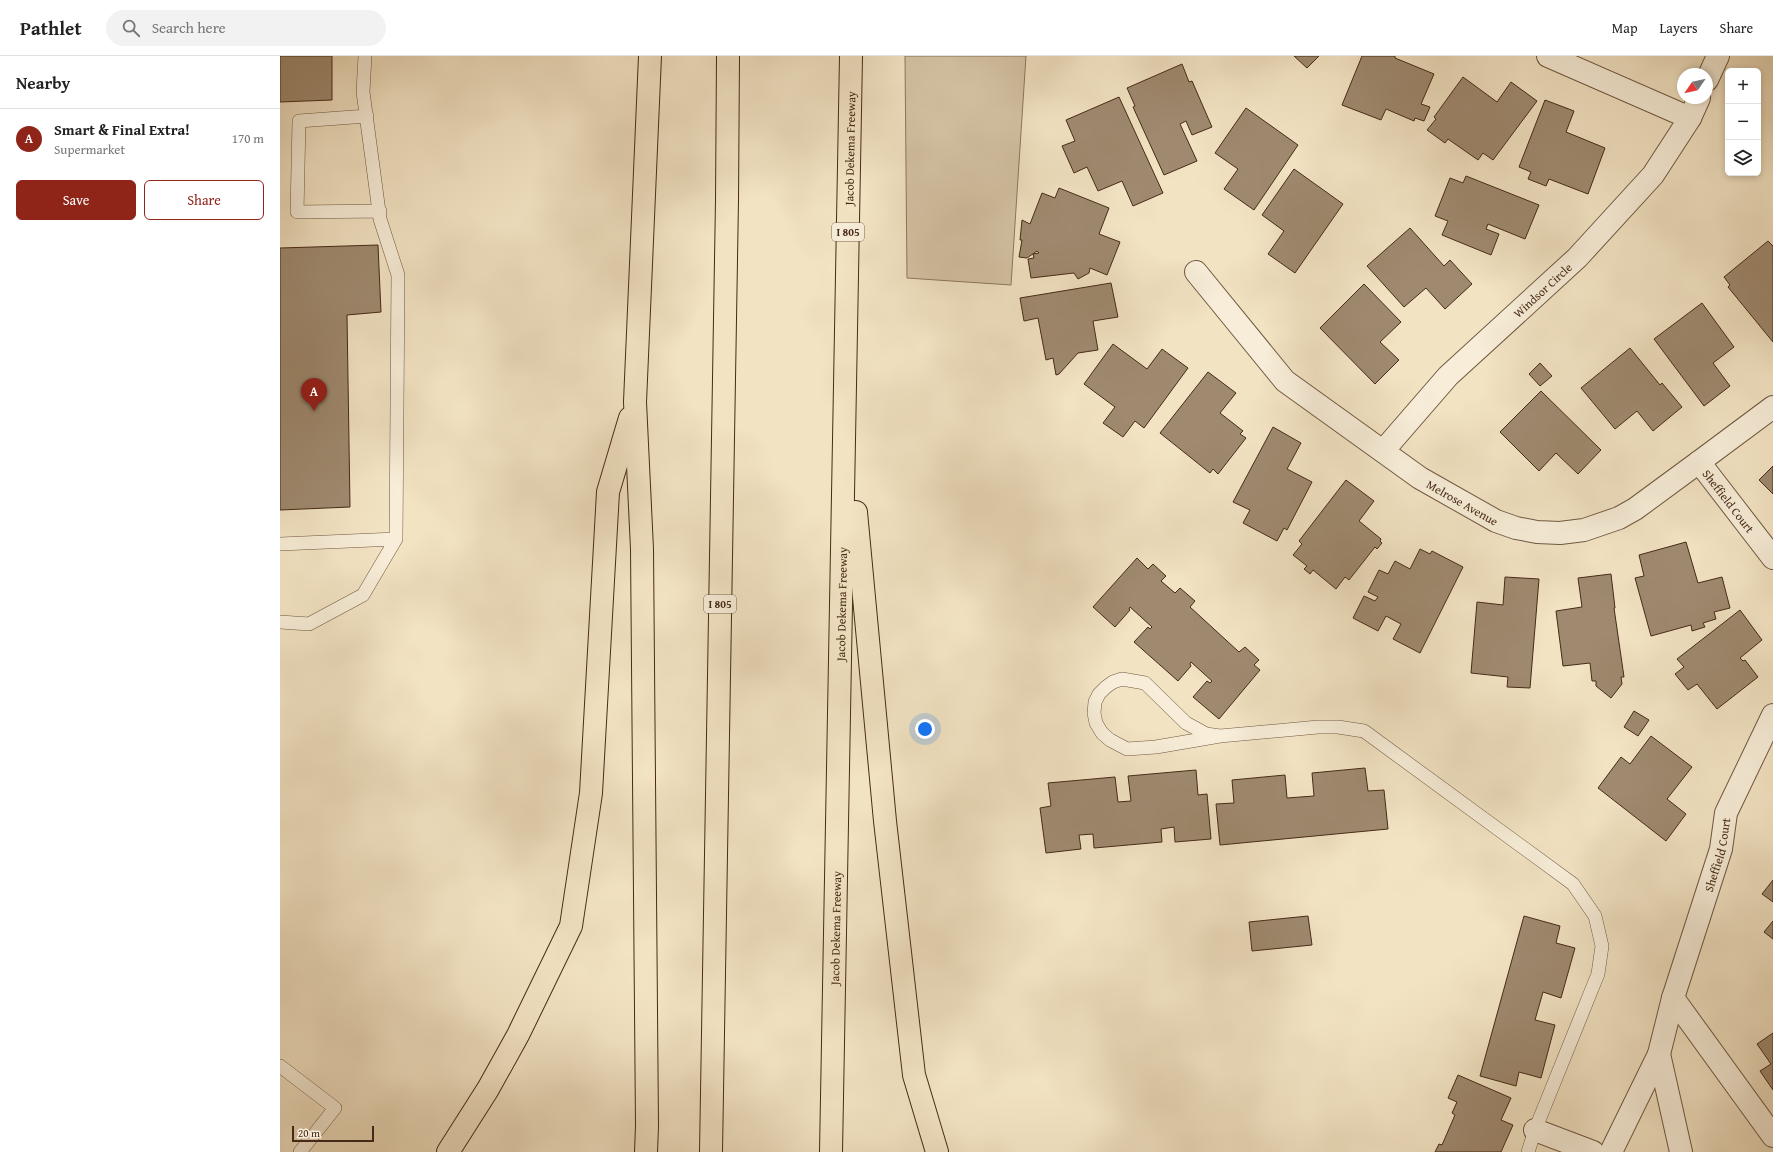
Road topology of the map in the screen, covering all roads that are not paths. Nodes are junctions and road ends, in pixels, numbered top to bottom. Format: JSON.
{"nodes":[{"id":1,"x":365,"y":56,"type":"edge"},
{"id":2,"x":650,"y":56,"type":"edge"},
{"id":3,"x":728,"y":56,"type":"edge"},
{"id":4,"x":851,"y":56,"type":"edge"},
{"id":5,"x":1548,"y":56,"type":"edge"},
{"id":6,"x":1718,"y":56,"type":"edge"},
{"id":7,"x":1712,"y":68,"type":"edge"},
{"id":8,"x":1696,"y":104,"type":"edge"},
{"id":9,"x":367,"y":116,"type":"junction"},
{"id":10,"x":1690,"y":118,"type":"junction"},
{"id":11,"x":380,"y":211,"type":"junction"},
{"id":12,"x":1196,"y":272,"type":"dead end"},
{"id":13,"x":635,"y":402,"type":"junction"},
{"id":14,"x":1773,"y":406,"type":"edge"},
{"id":15,"x":846,"y":409,"type":"junction"},
{"id":16,"x":1383,"y":451,"type":"junction"},
{"id":17,"x":1699,"y":462,"type":"junction"},
{"id":18,"x":396,"y":539,"type":"junction"},
{"id":19,"x":280,"y":544,"type":"edge"},
{"id":20,"x":1773,"y":558,"type":"edge"},
{"id":21,"x":280,"y":622,"type":"edge"},
{"id":22,"x":1773,"y":715,"type":"edge"},
{"id":23,"x":1220,"y":736,"type":"junction"},
{"id":24,"x":1673,"y":998,"type":"junction"},
{"id":25,"x":1659,"y":1054,"type":"junction"},
{"id":26,"x":280,"y":1066,"type":"edge"},
{"id":27,"x":1535,"y":1130,"type":"junction"},
{"id":28,"x":1773,"y":1136,"type":"edge"},
{"id":29,"x":300,"y":1152,"type":"edge"},
{"id":30,"x":448,"y":1152,"type":"edge"},
{"id":31,"x":646,"y":1152,"type":"edge"},
{"id":32,"x":711,"y":1152,"type":"edge"},
{"id":33,"x":831,"y":1152,"type":"edge"},
{"id":34,"x":936,"y":1152,"type":"edge"},
{"id":35,"x":1528,"y":1152,"type":"edge"},
{"id":36,"x":1593,"y":1152,"type":"edge"},
{"id":37,"x":1611,"y":1152,"type":"edge"},
{"id":38,"x":1681,"y":1152,"type":"edge"}],
"edges":[{"from":1,"to":9,"type":"lane"},
{"from":2,"to":13,"type":"highway"},
{"from":3,"to":32,"type":"highway","number":"I 805"},
{"from":4,"to":15,"type":"highway","name":"Jacob Dekema Freeway","number":"I 805"},
{"from":5,"to":10,"type":"street"},
{"from":6,"to":7,"type":"street"},
{"from":8,"to":10,"type":"street","name":"Windsor Circle"},
{"from":9,"to":11,"type":"lane"},
{"from":9,"to":11,"type":"lane"},
{"from":10,"to":16,"type":"street","name":"Windsor Circle"},
{"from":11,"to":18,"type":"lane"},
{"from":12,"to":16,"type":"street","name":"Melrose Avenue"},
{"from":13,"to":30,"type":"highway"},
{"from":13,"to":31,"type":"highway"},
{"from":14,"to":17,"type":"street","name":"Melrose Avenue"},
{"from":15,"to":33,"type":"highway","name":"Jacob Dekema Freeway","number":"I 805"},
{"from":15,"to":34,"type":"highway"},
{"from":16,"to":17,"type":"street","name":"Melrose Avenue"},
{"from":17,"to":20,"type":"street","name":"Sheffield Court"},
{"from":18,"to":19,"type":"lane"},
{"from":18,"to":21,"type":"lane"},
{"from":22,"to":24,"type":"street","name":"Sheffield Court"},
{"from":23,"to":23,"type":"lane"},
{"from":23,"to":27,"type":"lane"},
{"from":24,"to":25,"type":"street","name":"Sheffield Court"},
{"from":24,"to":28,"type":"street"},
{"from":25,"to":37,"type":"street","name":"Sheffield Court"},
{"from":25,"to":38,"type":"street","name":"Sheffield Court"},
{"from":26,"to":29,"type":"lane"},
{"from":27,"to":35,"type":"lane"},
{"from":27,"to":36,"type":"street"}]}
